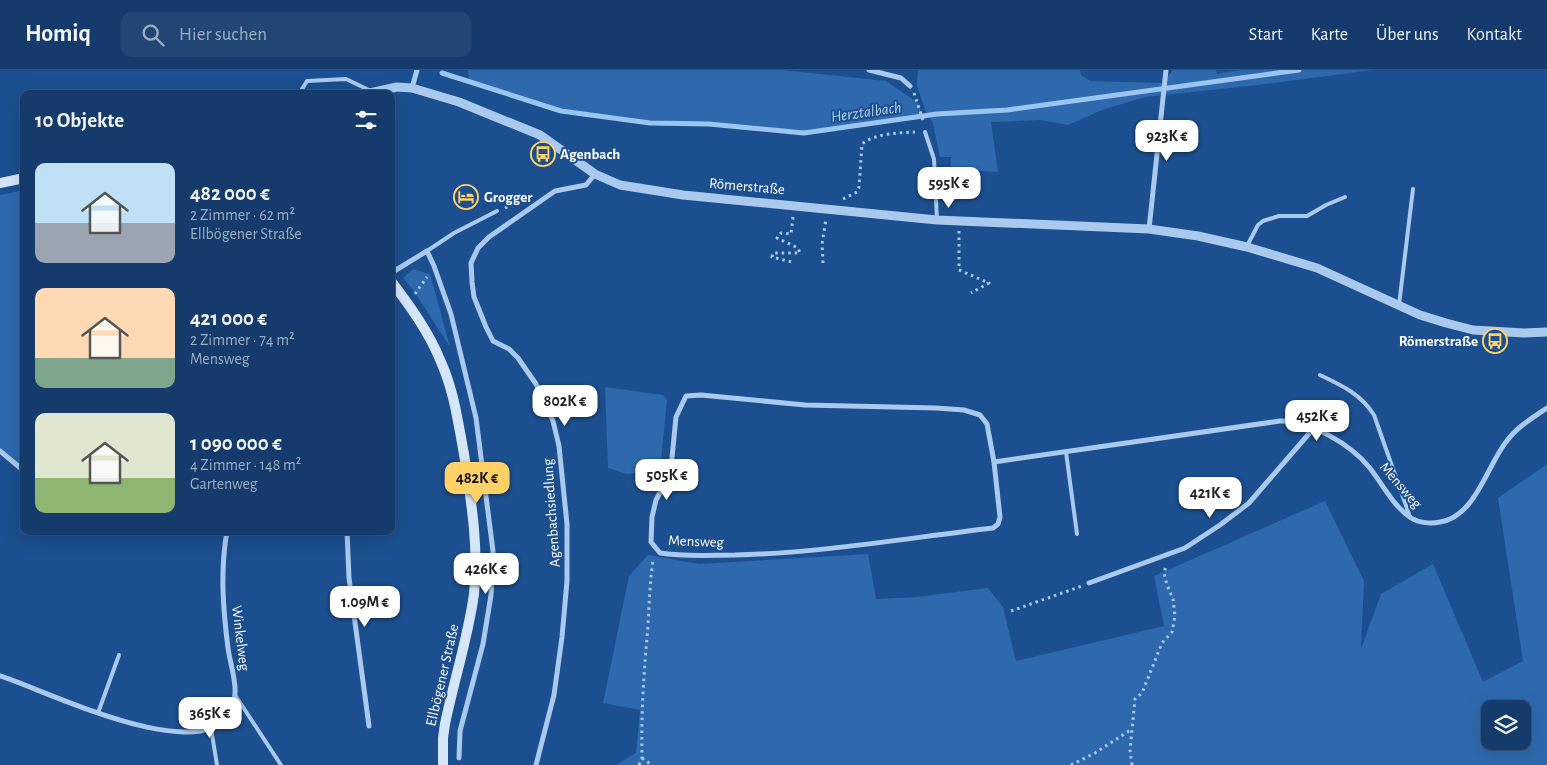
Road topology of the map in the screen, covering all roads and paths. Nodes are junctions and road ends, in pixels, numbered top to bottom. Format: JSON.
{"nodes":[{"id":1,"x":417,"y":70,"type":"edge"},
{"id":2,"x":869,"y":70,"type":"edge"},
{"id":3,"x":1166,"y":70,"type":"edge"},
{"id":4,"x":891,"y":72,"type":"edge"},
{"id":5,"x":910,"y":86,"type":"dead end"},
{"id":6,"x":412,"y":88,"type":"junction"},
{"id":7,"x":301,"y":90,"type":"edge"},
{"id":8,"x":364,"y":90,"type":"edge"},
{"id":9,"x":383,"y":90,"type":"edge"},
{"id":10,"x":918,"y":103,"type":"dead end"},
{"id":11,"x":925,"y":132,"type":"junction"},
{"id":12,"x":595,"y":174,"type":"junction"},
{"id":13,"x":20,"y":179,"type":"edge"},
{"id":14,"x":0,"y":183,"type":"edge"},
{"id":15,"x":1413,"y":189,"type":"dead end"},
{"id":16,"x":1345,"y":197,"type":"dead end"},
{"id":17,"x":795,"y":206,"type":"junction"},
{"id":18,"x":828,"y":210,"type":"junction"},
{"id":19,"x":497,"y":212,"type":"dead end"},
{"id":20,"x":937,"y":220,"type":"junction"},
{"id":21,"x":959,"y":221,"type":"junction"},
{"id":22,"x":1149,"y":229,"type":"junction"},
{"id":23,"x":1247,"y":247,"type":"junction"},
{"id":24,"x":427,"y":251,"type":"junction"},
{"id":25,"x":823,"y":263,"type":"dead end"},
{"id":26,"x":794,"y":264,"type":"dead end"},
{"id":27,"x":395,"y":271,"type":"edge"},
{"id":28,"x":395,"y":287,"type":"edge"},
{"id":29,"x":971,"y":293,"type":"dead end"},
{"id":30,"x":1399,"y":305,"type":"junction"},
{"id":31,"x":1547,"y":332,"type":"edge"},
{"id":32,"x":1320,"y":376,"type":"dead end"},
{"id":33,"x":1547,"y":408,"type":"edge"},
{"id":34,"x":1313,"y":429,"type":"junction"},
{"id":35,"x":0,"y":451,"type":"edge"},
{"id":36,"x":1066,"y":452,"type":"junction"},
{"id":37,"x":994,"y":462,"type":"junction"},
{"id":38,"x":20,"y":468,"type":"edge"},
{"id":39,"x":1410,"y":517,"type":"junction"},
{"id":40,"x":1077,"y":534,"type":"dead end"},
{"id":41,"x":226,"y":535,"type":"edge"},
{"id":42,"x":346,"y":535,"type":"edge"},
{"id":43,"x":655,"y":547,"type":"junction"},
{"id":44,"x":1170,"y":553,"type":"junction"},
{"id":45,"x":1089,"y":583,"type":"joint"},
{"id":46,"x":1011,"y":611,"type":"dead end"},
{"id":47,"x":119,"y":656,"type":"dead end"},
{"id":48,"x":0,"y":676,"type":"edge"},
{"id":49,"x":235,"y":695,"type":"junction"},
{"id":50,"x":98,"y":713,"type":"junction"},
{"id":51,"x":369,"y":726,"type":"dead end"},
{"id":52,"x":211,"y":728,"type":"junction"},
{"id":53,"x":1132,"y":729,"type":"junction"},
{"id":54,"x":459,"y":758,"type":"dead end"},
{"id":55,"x":642,"y":758,"type":"junction"},
{"id":56,"x":217,"y":765,"type":"edge"},
{"id":57,"x":281,"y":765,"type":"edge"},
{"id":58,"x":443,"y":765,"type":"edge"},
{"id":59,"x":536,"y":765,"type":"edge"},
{"id":60,"x":639,"y":765,"type":"edge"},
{"id":61,"x":652,"y":765,"type":"edge"},
{"id":62,"x":1071,"y":765,"type":"edge"},
{"id":63,"x":1132,"y":765,"type":"edge"}],
"edges":[{"from":1,"to":6,"type":"street"},
{"from":2,"to":4,"type":"street"},
{"from":3,"to":22,"type":"street"},
{"from":4,"to":5,"type":"street"},
{"from":6,"to":9,"type":"street","name":"Römerstraße"},
{"from":6,"to":12,"type":"street","name":"Römerstraße"},
{"from":7,"to":8,"type":"lane"},
{"from":10,"to":11,"type":"path"},
{"from":11,"to":18,"type":"path"},
{"from":11,"to":20,"type":"lane"},
{"from":12,"to":17,"type":"street","name":"Römerstraße"},
{"from":12,"to":59,"type":"street","name":"Agenbachsiedlung"},
{"from":13,"to":14,"type":"main road"},
{"from":15,"to":30,"type":"lane"},
{"from":16,"to":23,"type":"lane"},
{"from":17,"to":18,"type":"street","name":"Römerstraße"},
{"from":17,"to":26,"type":"path"},
{"from":18,"to":20,"type":"street","name":"Römerstraße"},
{"from":18,"to":25,"type":"path"},
{"from":19,"to":24,"type":"lane"},
{"from":20,"to":21,"type":"street","name":"Römerstraße"},
{"from":21,"to":22,"type":"street","name":"Römerstraße"},
{"from":21,"to":29,"type":"path"},
{"from":22,"to":23,"type":"street","name":"Römerstraße"},
{"from":23,"to":30,"type":"street","name":"Römerstraße"},
{"from":24,"to":27,"type":"street"},
{"from":24,"to":54,"type":"street"},
{"from":28,"to":58,"type":"main road","name":"Ellbögener Straße"},
{"from":30,"to":31,"type":"street","name":"Römerstraße"},
{"from":32,"to":39,"type":"lane"},
{"from":33,"to":39,"type":"street","name":"Mensweg"},
{"from":34,"to":36,"type":"street","name":"Mensweg"},
{"from":34,"to":39,"type":"street","name":"Mensweg"},
{"from":34,"to":44,"type":"street"},
{"from":35,"to":38,"type":"street"},
{"from":36,"to":37,"type":"street","name":"Mensweg"},
{"from":36,"to":40,"type":"lane"},
{"from":37,"to":43,"type":"street","name":"Mensweg"},
{"from":37,"to":43,"type":"street","name":"Mensweg"},
{"from":41,"to":49,"type":"street","name":"Winkelweg"},
{"from":42,"to":51,"type":"street"},
{"from":43,"to":55,"type":"path"},
{"from":44,"to":45,"type":"street"},
{"from":44,"to":53,"type":"path"},
{"from":45,"to":46,"type":"path"},
{"from":47,"to":50,"type":"lane"},
{"from":48,"to":50,"type":"street"},
{"from":49,"to":52,"type":"street"},
{"from":49,"to":57,"type":"lane"},
{"from":50,"to":52,"type":"street"},
{"from":52,"to":56,"type":"lane"},
{"from":53,"to":62,"type":"path"},
{"from":53,"to":63,"type":"path"},
{"from":55,"to":60,"type":"path"},
{"from":55,"to":61,"type":"path"}]}
